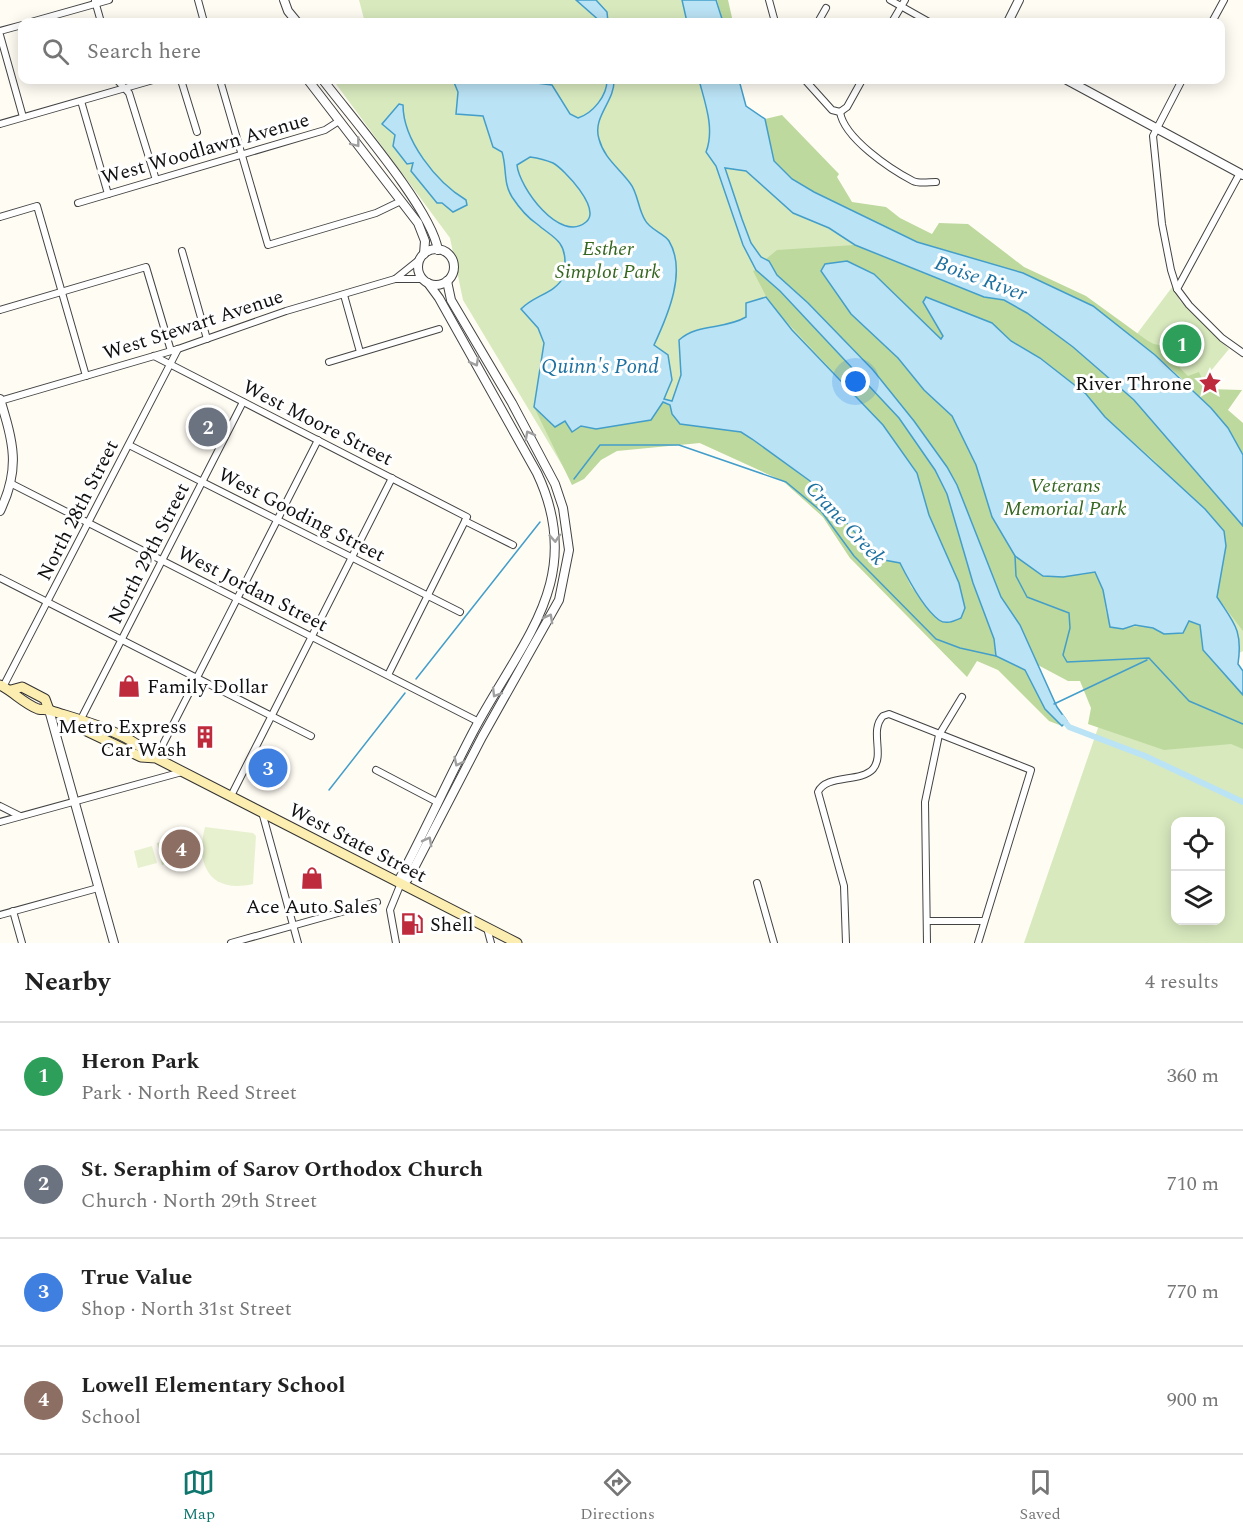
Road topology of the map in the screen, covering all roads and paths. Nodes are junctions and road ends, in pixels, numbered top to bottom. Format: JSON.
{"nodes":[{"id":1,"x":109,"y":0,"type":"edge"},
{"id":2,"x":198,"y":0,"type":"edge"},
{"id":3,"x":284,"y":0,"type":"edge"},
{"id":4,"x":769,"y":0,"type":"edge"},
{"id":5,"x":890,"y":0,"type":"edge"},
{"id":6,"x":1019,"y":0,"type":"edge"},
{"id":7,"x":1224,"y":0,"type":"edge"},
{"id":8,"x":95,"y":2,"type":"edge"},
{"id":9,"x":903,"y":3,"type":"edge"},
{"id":10,"x":826,"y":8,"type":"dead end"},
{"id":11,"x":288,"y":11,"type":"junction"},
{"id":12,"x":44,"y":18,"type":"edge"},
{"id":13,"x":100,"y":18,"type":"edge"},
{"id":14,"x":203,"y":18,"type":"edge"},
{"id":15,"x":287,"y":18,"type":"edge"},
{"id":16,"x":294,"y":18,"type":"edge"},
{"id":17,"x":774,"y":18,"type":"edge"},
{"id":18,"x":820,"y":18,"type":"edge"},
{"id":19,"x":894,"y":18,"type":"edge"},
{"id":20,"x":924,"y":18,"type":"edge"},
{"id":21,"x":1010,"y":18,"type":"edge"},
{"id":22,"x":1214,"y":18,"type":"edge"},
{"id":23,"x":18,"y":26,"type":"edge"},
{"id":24,"x":0,"y":33,"type":"edge"},
{"id":25,"x":120,"y":84,"type":"edge"},
{"id":26,"x":138,"y":84,"type":"edge"},
{"id":27,"x":182,"y":84,"type":"edge"},
{"id":28,"x":221,"y":84,"type":"edge"},
{"id":29,"x":311,"y":84,"type":"edge"},
{"id":30,"x":326,"y":84,"type":"edge"},
{"id":31,"x":809,"y":84,"type":"edge"},
{"id":32,"x":860,"y":84,"type":"edge"},
{"id":33,"x":1074,"y":84,"type":"edge"},
{"id":34,"x":1180,"y":84,"type":"edge"},
{"id":35,"x":123,"y":88,"type":"junction"},
{"id":36,"x":81,"y":101,"type":"junction"},
{"id":37,"x":840,"y":112,"type":"junction"},
{"id":38,"x":23,"y":117,"type":"junction"},
{"id":39,"x":339,"y":120,"type":"junction"},
{"id":40,"x":0,"y":124,"type":"edge"},
{"id":41,"x":1155,"y":127,"type":"junction"},
{"id":42,"x":197,"y":132,"type":"dead end"},
{"id":43,"x":242,"y":155,"type":"junction"},
{"id":44,"x":1241,"y":174,"type":"edge"},
{"id":45,"x":156,"y":180,"type":"junction"},
{"id":46,"x":936,"y":182,"type":"dead end"},
{"id":47,"x":108,"y":194,"type":"junction"},
{"id":48,"x":402,"y":201,"type":"junction"},
{"id":49,"x":78,"y":203,"type":"dead end"},
{"id":50,"x":0,"y":217,"type":"edge"},
{"id":51,"x":182,"y":250,"type":"dead end"},
{"id":52,"x":438,"y":250,"type":"junction"},
{"id":53,"x":422,"y":256,"type":"junction"},
{"id":54,"x":395,"y":279,"type":"junction"},
{"id":55,"x":425,"y":281,"type":"junction"},
{"id":56,"x":447,"y":281,"type":"junction"},
{"id":57,"x":1177,"y":289,"type":"junction"},
{"id":58,"x":62,"y":292,"type":"junction"},
{"id":59,"x":344,"y":295,"type":"junction"},
{"id":60,"x":0,"y":309,"type":"edge"},
{"id":61,"x":439,"y":329,"type":"dead end"},
{"id":62,"x":207,"y":339,"type":"junction"},
{"id":63,"x":174,"y":350,"type":"junction"},
{"id":64,"x":360,"y":352,"type":"junction"},
{"id":65,"x":1243,"y":353,"type":"edge"},
{"id":66,"x":154,"y":356,"type":"junction"},
{"id":67,"x":329,"y":362,"type":"dead end"},
{"id":68,"x":171,"y":364,"type":"junction"},
{"id":69,"x":86,"y":376,"type":"junction"},
{"id":70,"x":0,"y":400,"type":"edge"},
{"id":71,"x":243,"y":402,"type":"junction"},
{"id":72,"x":318,"y":440,"type":"junction"},
{"id":73,"x":129,"y":445,"type":"junction"},
{"id":74,"x":392,"y":478,"type":"junction"},
{"id":75,"x":202,"y":482,"type":"junction"},
{"id":76,"x":12,"y":484,"type":"junction"},
{"id":77,"x":0,"y":511,"type":"edge"},
{"id":78,"x":466,"y":519,"type":"junction"},
{"id":79,"x":277,"y":520,"type":"junction"},
{"id":80,"x":89,"y":523,"type":"junction"},
{"id":81,"x":513,"y":545,"type":"dead end"},
{"id":82,"x":352,"y":558,"type":"junction"},
{"id":83,"x":162,"y":561,"type":"junction"},
{"id":84,"x":0,"y":578,"type":"edge"},
{"id":85,"x":427,"y":596,"type":"junction"},
{"id":86,"x":237,"y":598,"type":"junction"},
{"id":87,"x":48,"y":602,"type":"junction"},
{"id":88,"x":460,"y":612,"type":"dead end"},
{"id":89,"x":312,"y":636,"type":"junction"},
{"id":90,"x":122,"y":640,"type":"junction"},
{"id":91,"x":388,"y":675,"type":"junction"},
{"id":92,"x":197,"y":678,"type":"junction"},
{"id":93,"x":5,"y":687,"type":"edge"},
{"id":94,"x":962,"y":697,"type":"dead end"},
{"id":95,"x":49,"y":710,"type":"junction"},
{"id":96,"x":63,"y":715,"type":"junction"},
{"id":97,"x":272,"y":716,"type":"junction"},
{"id":98,"x":81,"y":719,"type":"junction"},
{"id":99,"x":479,"y":722,"type":"junction"},
{"id":100,"x":939,"y":735,"type":"junction"},
{"id":101,"x":311,"y":736,"type":"dead end"},
{"id":102,"x":153,"y":758,"type":"junction"},
{"id":103,"x":376,"y":770,"type":"dead end"},
{"id":104,"x":183,"y":772,"type":"junction"},
{"id":105,"x":231,"y":796,"type":"junction"},
{"id":106,"x":74,"y":802,"type":"junction"},
{"id":107,"x":438,"y":802,"type":"junction"},
{"id":108,"x":0,"y":806,"type":"edge"},
{"id":109,"x":262,"y":812,"type":"junction"},
{"id":110,"x":21,"y":816,"type":"junction"},
{"id":111,"x":0,"y":822,"type":"edge"},
{"id":112,"x":757,"y":883,"type":"dead end"},
{"id":113,"x":401,"y":884,"type":"junction"},
{"id":114,"x":98,"y":888,"type":"junction"},
{"id":115,"x":377,"y":902,"type":"dead end"},
{"id":116,"x":13,"y":911,"type":"junction"},
{"id":117,"x":0,"y":915,"type":"edge"},
{"id":118,"x":927,"y":921,"type":"junction"},
{"id":119,"x":983,"y":921,"type":"junction"},
{"id":120,"x":293,"y":926,"type":"junction"},
{"id":121,"x":487,"y":928,"type":"junction"},
{"id":122,"x":22,"y":943,"type":"edge"},
{"id":123,"x":114,"y":943,"type":"edge"},
{"id":124,"x":231,"y":943,"type":"edge"},
{"id":125,"x":298,"y":943,"type":"edge"},
{"id":126,"x":396,"y":943,"type":"edge"},
{"id":127,"x":491,"y":943,"type":"edge"},
{"id":128,"x":517,"y":943,"type":"edge"},
{"id":129,"x":774,"y":943,"type":"edge"},
{"id":130,"x":846,"y":943,"type":"edge"},
{"id":131,"x":927,"y":943,"type":"edge"},
{"id":132,"x":978,"y":943,"type":"edge"}],
"edges":[{"from":1,"to":8,"type":"street"},
{"from":2,"to":14,"type":"street"},
{"from":3,"to":11,"type":"street"},
{"from":4,"to":17,"type":"street"},
{"from":5,"to":9,"type":"street"},
{"from":6,"to":21,"type":"street"},
{"from":7,"to":22,"type":"street"},
{"from":8,"to":12,"type":"street"},
{"from":8,"to":13,"type":"street"},
{"from":9,"to":19,"type":"street"},
{"from":9,"to":20,"type":"street"},
{"from":10,"to":18,"type":"street"},
{"from":11,"to":15,"type":"street"},
{"from":11,"to":16,"type":"street"},
{"from":23,"to":24,"type":"street"},
{"from":24,"to":38,"type":"street"},
{"from":25,"to":35,"type":"street"},
{"from":26,"to":35,"type":"street"},
{"from":27,"to":42,"type":"street"},
{"from":28,"to":43,"type":"street"},
{"from":29,"to":39,"type":"street"},
{"from":30,"to":52,"type":"street"},
{"from":31,"to":37,"type":"street"},
{"from":32,"to":37,"type":"street"},
{"from":33,"to":41,"type":"street"},
{"from":34,"to":41,"type":"street"},
{"from":35,"to":36,"type":"street"},
{"from":35,"to":45,"type":"street"},
{"from":36,"to":38,"type":"street"},
{"from":36,"to":47,"type":"street"},
{"from":37,"to":46,"type":"street"},
{"from":38,"to":40,"type":"street"},
{"from":39,"to":43,"type":"street","name":"West Woodlawn Avenue"},
{"from":39,"to":48,"type":"street","one_way":true},
{"from":41,"to":44,"type":"street"},
{"from":41,"to":57,"type":"street"},
{"from":43,"to":45,"type":"street","name":"West Woodlawn Avenue"},
{"from":43,"to":48,"type":"street"},
{"from":44,"to":57,"type":"street"},
{"from":45,"to":47,"type":"street","name":"West Woodlawn Avenue"},
{"from":47,"to":49,"type":"street","name":"West Woodlawn Avenue"},
{"from":48,"to":53,"type":"street"},
{"from":50,"to":58,"type":"street"},
{"from":51,"to":62,"type":"street"},
{"from":52,"to":53,"type":"street"},
{"from":52,"to":56,"type":"street"},
{"from":53,"to":54,"type":"street","name":"West Stewart Avenue"},
{"from":53,"to":55,"type":"street"},
{"from":54,"to":55,"type":"street","name":"West Stewart Avenue"},
{"from":54,"to":59,"type":"street","name":"West Stewart Avenue"},
{"from":55,"to":56,"type":"street"},
{"from":55,"to":99,"type":"street","one_way":true},
{"from":113,"to":56,"type":"street","one_way":true},
{"from":57,"to":65,"type":"street"},
{"from":58,"to":60,"type":"street"},
{"from":58,"to":63,"type":"street"},
{"from":58,"to":69,"type":"street"},
{"from":59,"to":62,"type":"street","name":"West Stewart Avenue"},
{"from":59,"to":64,"type":"street"},
{"from":61,"to":64,"type":"street"},
{"from":62,"to":63,"type":"street","name":"West Stewart Avenue"},
{"from":63,"to":66,"type":"street","name":"West Stewart Avenue"},
{"from":63,"to":68,"type":"street","name":"North 28th Street"},
{"from":64,"to":67,"type":"street"},
{"from":66,"to":68,"type":"street","name":"West Moore Street"},
{"from":66,"to":69,"type":"street","name":"West Stewart Avenue"},
{"from":68,"to":71,"type":"street","name":"West Moore Street"},
{"from":68,"to":73,"type":"street","name":"North 28th Street"},
{"from":69,"to":70,"type":"street","name":"West Stewart Avenue"},
{"from":70,"to":76,"type":"street"},
{"from":71,"to":72,"type":"street","name":"West Moore Street"},
{"from":71,"to":75,"type":"street","name":"North 29th Street"},
{"from":72,"to":74,"type":"street","name":"West Moore Street"},
{"from":72,"to":79,"type":"street"},
{"from":73,"to":75,"type":"street","name":"West Gooding Street"},
{"from":73,"to":80,"type":"street","name":"North 28th Street"},
{"from":74,"to":78,"type":"street","name":"West Moore Street"},
{"from":74,"to":82,"type":"street"},
{"from":75,"to":79,"type":"street","name":"West Gooding Street"},
{"from":75,"to":83,"type":"street","name":"North 29th Street"},
{"from":76,"to":77,"type":"street"},
{"from":76,"to":80,"type":"street","name":"West Jordan Street"},
{"from":78,"to":81,"type":"street","name":"West Moore Street"},
{"from":78,"to":85,"type":"street"},
{"from":79,"to":82,"type":"street","name":"West Gooding Street"},
{"from":79,"to":86,"type":"street"},
{"from":80,"to":83,"type":"street","name":"West Jordan Street"},
{"from":80,"to":87,"type":"street","name":"North 28th Street"},
{"from":82,"to":85,"type":"street","name":"West Gooding Street"},
{"from":82,"to":89,"type":"street"},
{"from":83,"to":86,"type":"street","name":"West Jordan Street"},
{"from":83,"to":90,"type":"street","name":"North 29th Street"},
{"from":84,"to":87,"type":"street"},
{"from":85,"to":88,"type":"street","name":"West Gooding Street"},
{"from":85,"to":91,"type":"street"},
{"from":86,"to":89,"type":"street","name":"West Jordan Street"},
{"from":86,"to":92,"type":"street"},
{"from":87,"to":90,"type":"street"},
{"from":87,"to":93,"type":"street","name":"North 28th Street"},
{"from":89,"to":91,"type":"street","name":"West Jordan Street"},
{"from":89,"to":97,"type":"street"},
{"from":90,"to":92,"type":"street"},
{"from":90,"to":98,"type":"street","name":"North 29th Street"},
{"from":91,"to":99,"type":"street","name":"West Jordan Street"},
{"from":92,"to":97,"type":"street"},
{"from":92,"to":102,"type":"street"},
{"from":93,"to":95,"type":"main road","name":"West State Street"},
{"from":94,"to":100,"type":"street"},
{"from":95,"to":96,"type":"main road","name":"West State Street"},
{"from":95,"to":106,"type":"street"},
{"from":96,"to":98,"type":"main road","name":"West State Street"},
{"from":96,"to":102,"type":"main road","name":"West State Street"},
{"from":97,"to":101,"type":"street"},
{"from":97,"to":105,"type":"street"},
{"from":98,"to":102,"type":"main road","name":"West State Street"},
{"from":99,"to":107,"type":"street","one_way":true},
{"from":100,"to":118,"type":"street"},
{"from":100,"to":119,"type":"street"},
{"from":100,"to":130,"type":"street"},
{"from":102,"to":104,"type":"main road","name":"West State Street"},
{"from":103,"to":107,"type":"street"},
{"from":104,"to":105,"type":"main road","name":"West State Street"},
{"from":104,"to":106,"type":"street"},
{"from":105,"to":109,"type":"main road","name":"West State Street"},
{"from":106,"to":110,"type":"street"},
{"from":106,"to":114,"type":"street"},
{"from":107,"to":113,"type":"street"},
{"from":108,"to":110,"type":"street"},
{"from":109,"to":113,"type":"main road","name":"West State Street"},
{"from":109,"to":120,"type":"street"},
{"from":110,"to":111,"type":"street"},
{"from":112,"to":129,"type":"street"},
{"from":113,"to":121,"type":"main road","name":"West State Street"},
{"from":113,"to":126,"type":"street"},
{"from":114,"to":116,"type":"street"},
{"from":114,"to":123,"type":"street"},
{"from":115,"to":120,"type":"street"},
{"from":116,"to":117,"type":"street"},
{"from":116,"to":122,"type":"street"},
{"from":118,"to":119,"type":"street"},
{"from":118,"to":131,"type":"street"},
{"from":119,"to":132,"type":"street"},
{"from":120,"to":124,"type":"street"},
{"from":120,"to":125,"type":"street"},
{"from":121,"to":127,"type":"street"},
{"from":121,"to":128,"type":"main road","name":"West State Street"}]}
